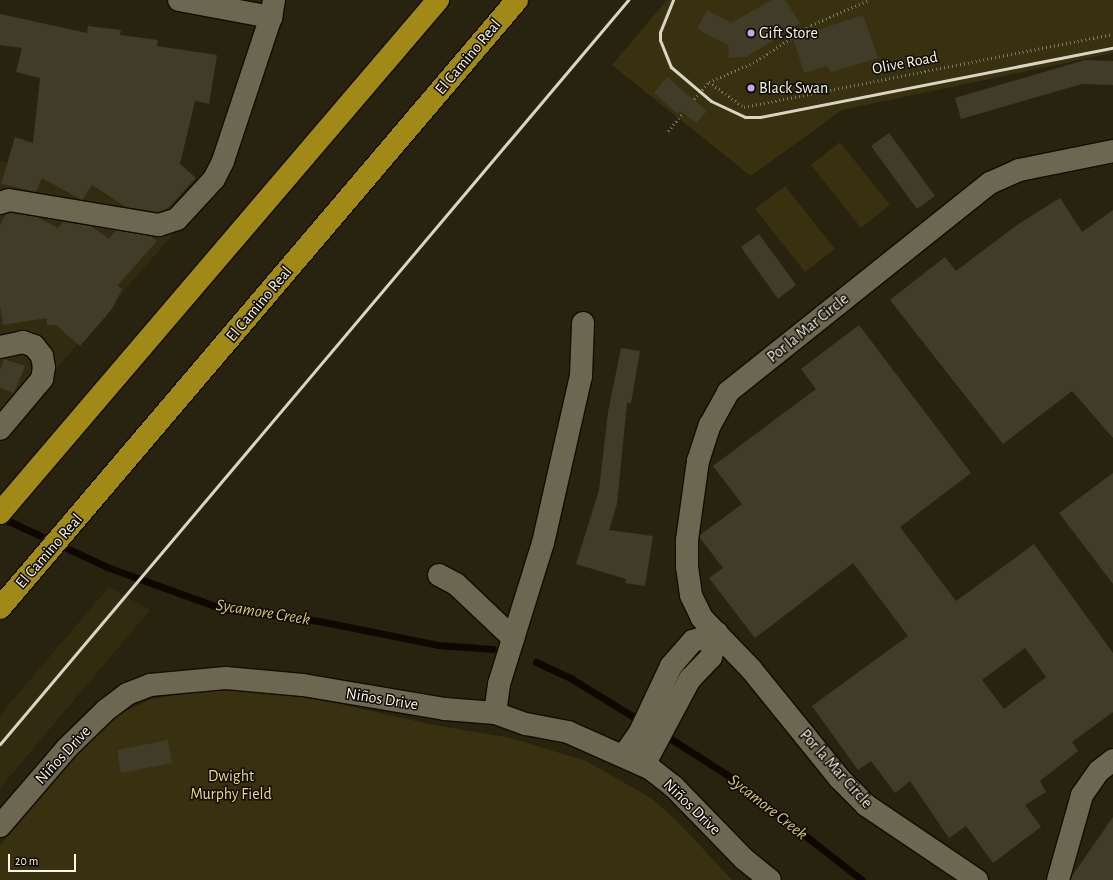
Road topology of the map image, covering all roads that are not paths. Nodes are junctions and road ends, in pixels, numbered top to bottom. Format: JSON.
{"nodes":[{"id":1,"x":179,"y":0,"type":"edge"},
{"id":2,"x":438,"y":0,"type":"edge"},
{"id":3,"x":517,"y":0,"type":"edge"},
{"id":4,"x":272,"y":8,"type":"edge"},
{"id":5,"x":1113,"y":151,"type":"edge"},
{"id":6,"x":0,"y":204,"type":"edge"},
{"id":7,"x":583,"y":323,"type":"dead end"},
{"id":8,"x":0,"y":347,"type":"edge"},
{"id":9,"x":0,"y":429,"type":"edge"},
{"id":10,"x":0,"y":513,"type":"edge"},
{"id":11,"x":439,"y":575,"type":"dead end"},
{"id":12,"x":5,"y":603,"type":"edge"},
{"id":13,"x":717,"y":633,"type":"junction"},
{"id":14,"x":513,"y":638,"type":"junction"},
{"id":15,"x":495,"y":713,"type":"junction"},
{"id":16,"x":624,"y":755,"type":"junction"},
{"id":17,"x":1113,"y":760,"type":"edge"},
{"id":18,"x":644,"y":765,"type":"junction"},
{"id":19,"x":0,"y":826,"type":"edge"},
{"id":20,"x":770,"y":880,"type":"edge"},
{"id":21,"x":976,"y":880,"type":"edge"},
{"id":22,"x":1058,"y":880,"type":"edge"}],
"edges":[{"from":1,"to":4,"type":"street"},
{"from":2,"to":10,"type":"highway"},
{"from":3,"to":12,"type":"highway","name":"El Camino Real"},
{"from":4,"to":6,"type":"street"},
{"from":5,"to":13,"type":"street","name":"Por la Mar Circle"},
{"from":7,"to":14,"type":"street"},
{"from":8,"to":9,"type":"street"},
{"from":11,"to":14,"type":"street"},
{"from":13,"to":16,"type":"street"},
{"from":13,"to":18,"type":"street"},
{"from":13,"to":21,"type":"street","name":"Por la Mar Circle"},
{"from":14,"to":15,"type":"street"},
{"from":15,"to":16,"type":"street","name":"Niños Drive"},
{"from":15,"to":19,"type":"street","name":"Niños Drive"},
{"from":16,"to":18,"type":"street","name":"Niños Drive"},
{"from":17,"to":22,"type":"street"},
{"from":18,"to":20,"type":"street","name":"Niños Drive"}]}
